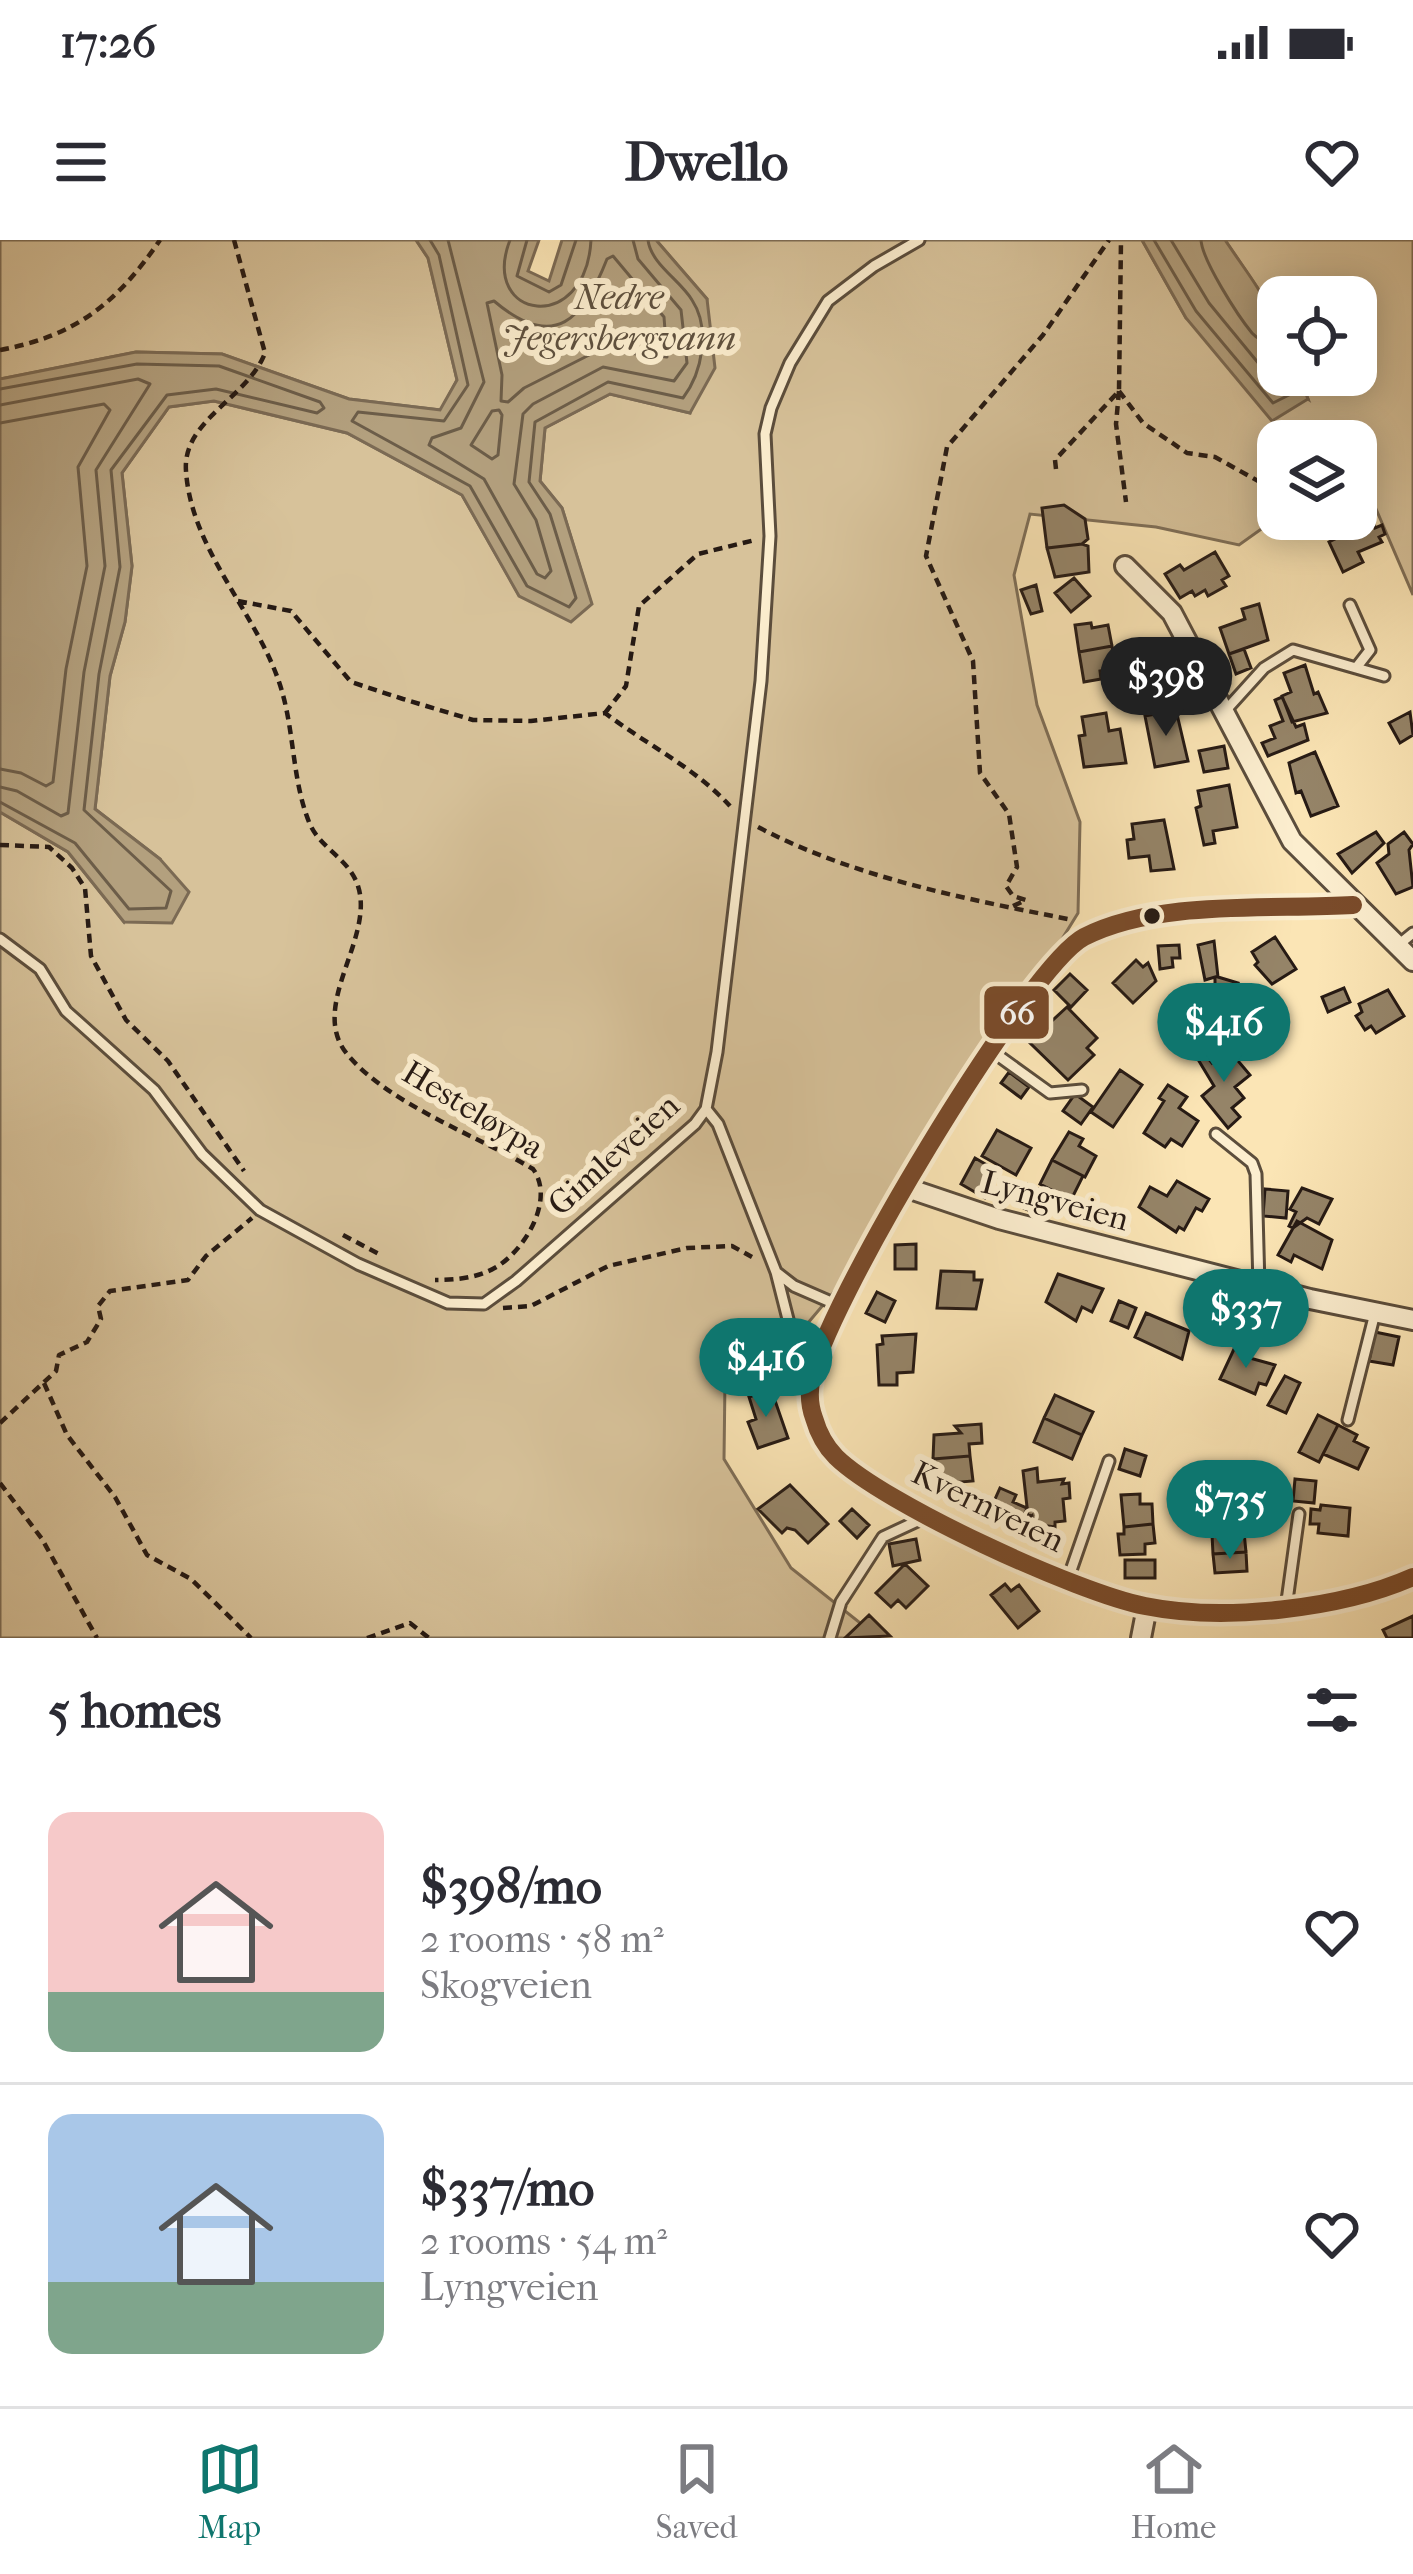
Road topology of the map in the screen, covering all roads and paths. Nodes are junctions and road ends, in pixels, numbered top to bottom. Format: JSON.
{"nodes":[{"id":1,"x":160,"y":240,"type":"edge"},
{"id":2,"x":234,"y":240,"type":"edge"},
{"id":3,"x":919,"y":240,"type":"edge"},
{"id":4,"x":1109,"y":240,"type":"edge"},
{"id":5,"x":1121,"y":240,"type":"edge"},
{"id":6,"x":0,"y":350,"type":"edge"},
{"id":7,"x":1119,"y":391,"type":"junction"},
{"id":8,"x":1056,"y":469,"type":"dead end"},
{"id":9,"x":1257,"y":480,"type":"edge"},
{"id":10,"x":1126,"y":502,"type":"dead end"},
{"id":11,"x":770,"y":536,"type":"junction"},
{"id":12,"x":1125,"y":566,"type":"dead end"},
{"id":13,"x":238,"y":601,"type":"junction"},
{"id":14,"x":1350,"y":605,"type":"dead end"},
{"id":15,"x":1356,"y":668,"type":"junction"},
{"id":16,"x":1384,"y":676,"type":"dead end"},
{"id":17,"x":605,"y":713,"type":"junction"},
{"id":18,"x":1223,"y":714,"type":"junction"},
{"id":19,"x":741,"y":818,"type":"junction"},
{"id":20,"x":0,"y":845,"type":"edge"},
{"id":21,"x":1353,"y":905,"type":"junction"},
{"id":22,"x":1009,"y":907,"type":"junction"},
{"id":23,"x":1108,"y":926,"type":"junction"},
{"id":24,"x":0,"y":939,"type":"edge"},
{"id":25,"x":1405,"y":939,"type":"edge"},
{"id":26,"x":1413,"y":961,"type":"edge"},
{"id":27,"x":989,"y":1049,"type":"junction"},
{"id":28,"x":1082,"y":1090,"type":"dead end"},
{"id":29,"x":706,"y":1109,"type":"junction"},
{"id":30,"x":1216,"y":1134,"type":"dead end"},
{"id":31,"x":258,"y":1186,"type":"dead end"},
{"id":32,"x":908,"y":1188,"type":"junction"},
{"id":33,"x":260,"y":1210,"type":"junction"},
{"id":34,"x":329,"y":1228,"type":"dead end"},
{"id":35,"x":390,"y":1259,"type":"dead end"},
{"id":36,"x":776,"y":1272,"type":"junction"},
{"id":37,"x":430,"y":1280,"type":"dead end"},
{"id":38,"x":1259,"y":1286,"type":"junction"},
{"id":39,"x":484,"y":1304,"type":"junction"},
{"id":40,"x":841,"y":1306,"type":"junction"},
{"id":41,"x":1375,"y":1313,"type":"junction"},
{"id":42,"x":1413,"y":1320,"type":"edge"},
{"id":43,"x":815,"y":1367,"type":"junction"},
{"id":44,"x":44,"y":1381,"type":"junction"},
{"id":45,"x":1348,"y":1420,"type":"dead end"},
{"id":46,"x":0,"y":1423,"type":"edge"},
{"id":47,"x":1109,"y":1461,"type":"dead end"},
{"id":48,"x":0,"y":1483,"type":"edge"},
{"id":49,"x":1299,"y":1514,"type":"dead end"},
{"id":50,"x":932,"y":1516,"type":"junction"},
{"id":51,"x":1413,"y":1577,"type":"edge"},
{"id":52,"x":1068,"y":1580,"type":"junction"},
{"id":53,"x":1147,"y":1607,"type":"junction"},
{"id":54,"x":1286,"y":1608,"type":"junction"},
{"id":55,"x":97,"y":1638,"type":"edge"},
{"id":56,"x":251,"y":1638,"type":"edge"},
{"id":57,"x":368,"y":1638,"type":"edge"},
{"id":58,"x":429,"y":1638,"type":"edge"},
{"id":59,"x":830,"y":1638,"type":"edge"},
{"id":60,"x":1141,"y":1638,"type":"edge"}],
"edges":[{"from":1,"to":6,"type":"path"},
{"from":2,"to":13,"type":"path","name":"Hesteløypa"},
{"from":3,"to":11,"type":"lane","name":"Gimleveien"},
{"from":4,"to":22,"type":"path"},
{"from":5,"to":7,"type":"path"},
{"from":7,"to":8,"type":"path"},
{"from":7,"to":9,"type":"path"},
{"from":7,"to":10,"type":"path"},
{"from":11,"to":17,"type":"path"},
{"from":11,"to":19,"type":"lane","name":"Gimleveien"},
{"from":12,"to":18,"type":"street"},
{"from":13,"to":17,"type":"path"},
{"from":13,"to":37,"type":"path","name":"Hesteløypa"},
{"from":14,"to":15,"type":"lane"},
{"from":15,"to":16,"type":"lane"},
{"from":15,"to":18,"type":"lane"},
{"from":17,"to":19,"type":"path"},
{"from":18,"to":21,"type":"street"},
{"from":19,"to":22,"type":"path"},
{"from":19,"to":29,"type":"lane","name":"Gimleveien"},
{"from":20,"to":31,"type":"path"},
{"from":21,"to":23,"type":"street"},
{"from":21,"to":25,"type":"street"},
{"from":22,"to":23,"type":"path"},
{"from":23,"to":27,"type":"street","name":"Kvernveien"},
{"from":24,"to":33,"type":"lane"},
{"from":25,"to":26,"type":"street"},
{"from":27,"to":28,"type":"lane"},
{"from":27,"to":32,"type":"street","name":"Kvernveien"},
{"from":29,"to":36,"type":"lane"},
{"from":29,"to":39,"type":"lane","name":"Gimleveien"},
{"from":30,"to":38,"type":"lane"},
{"from":32,"to":38,"type":"street","name":"Lyngveien"},
{"from":32,"to":40,"type":"street","name":"Kvernveien"},
{"from":33,"to":39,"type":"lane"},
{"from":33,"to":44,"type":"path"},
{"from":34,"to":35,"type":"path"},
{"from":36,"to":39,"type":"path"},
{"from":36,"to":40,"type":"lane"},
{"from":36,"to":43,"type":"lane"},
{"from":38,"to":41,"type":"street","name":"Lyngveien"},
{"from":40,"to":43,"type":"street","name":"Kvernveien"},
{"from":41,"to":42,"type":"street","name":"Lyngveien"},
{"from":41,"to":45,"type":"lane"},
{"from":43,"to":50,"type":"street","name":"Kvernveien"},
{"from":44,"to":46,"type":"path"},
{"from":44,"to":56,"type":"path"},
{"from":47,"to":52,"type":"lane"},
{"from":48,"to":55,"type":"path"},
{"from":49,"to":54,"type":"lane"},
{"from":50,"to":52,"type":"street","name":"Kvernveien"},
{"from":50,"to":59,"type":"lane"},
{"from":51,"to":54,"type":"street","name":"Kvernveien"},
{"from":52,"to":53,"type":"street","name":"Kvernveien"},
{"from":53,"to":54,"type":"street","name":"Kvernveien"},
{"from":53,"to":60,"type":"street"},
{"from":57,"to":58,"type":"path"}]}
